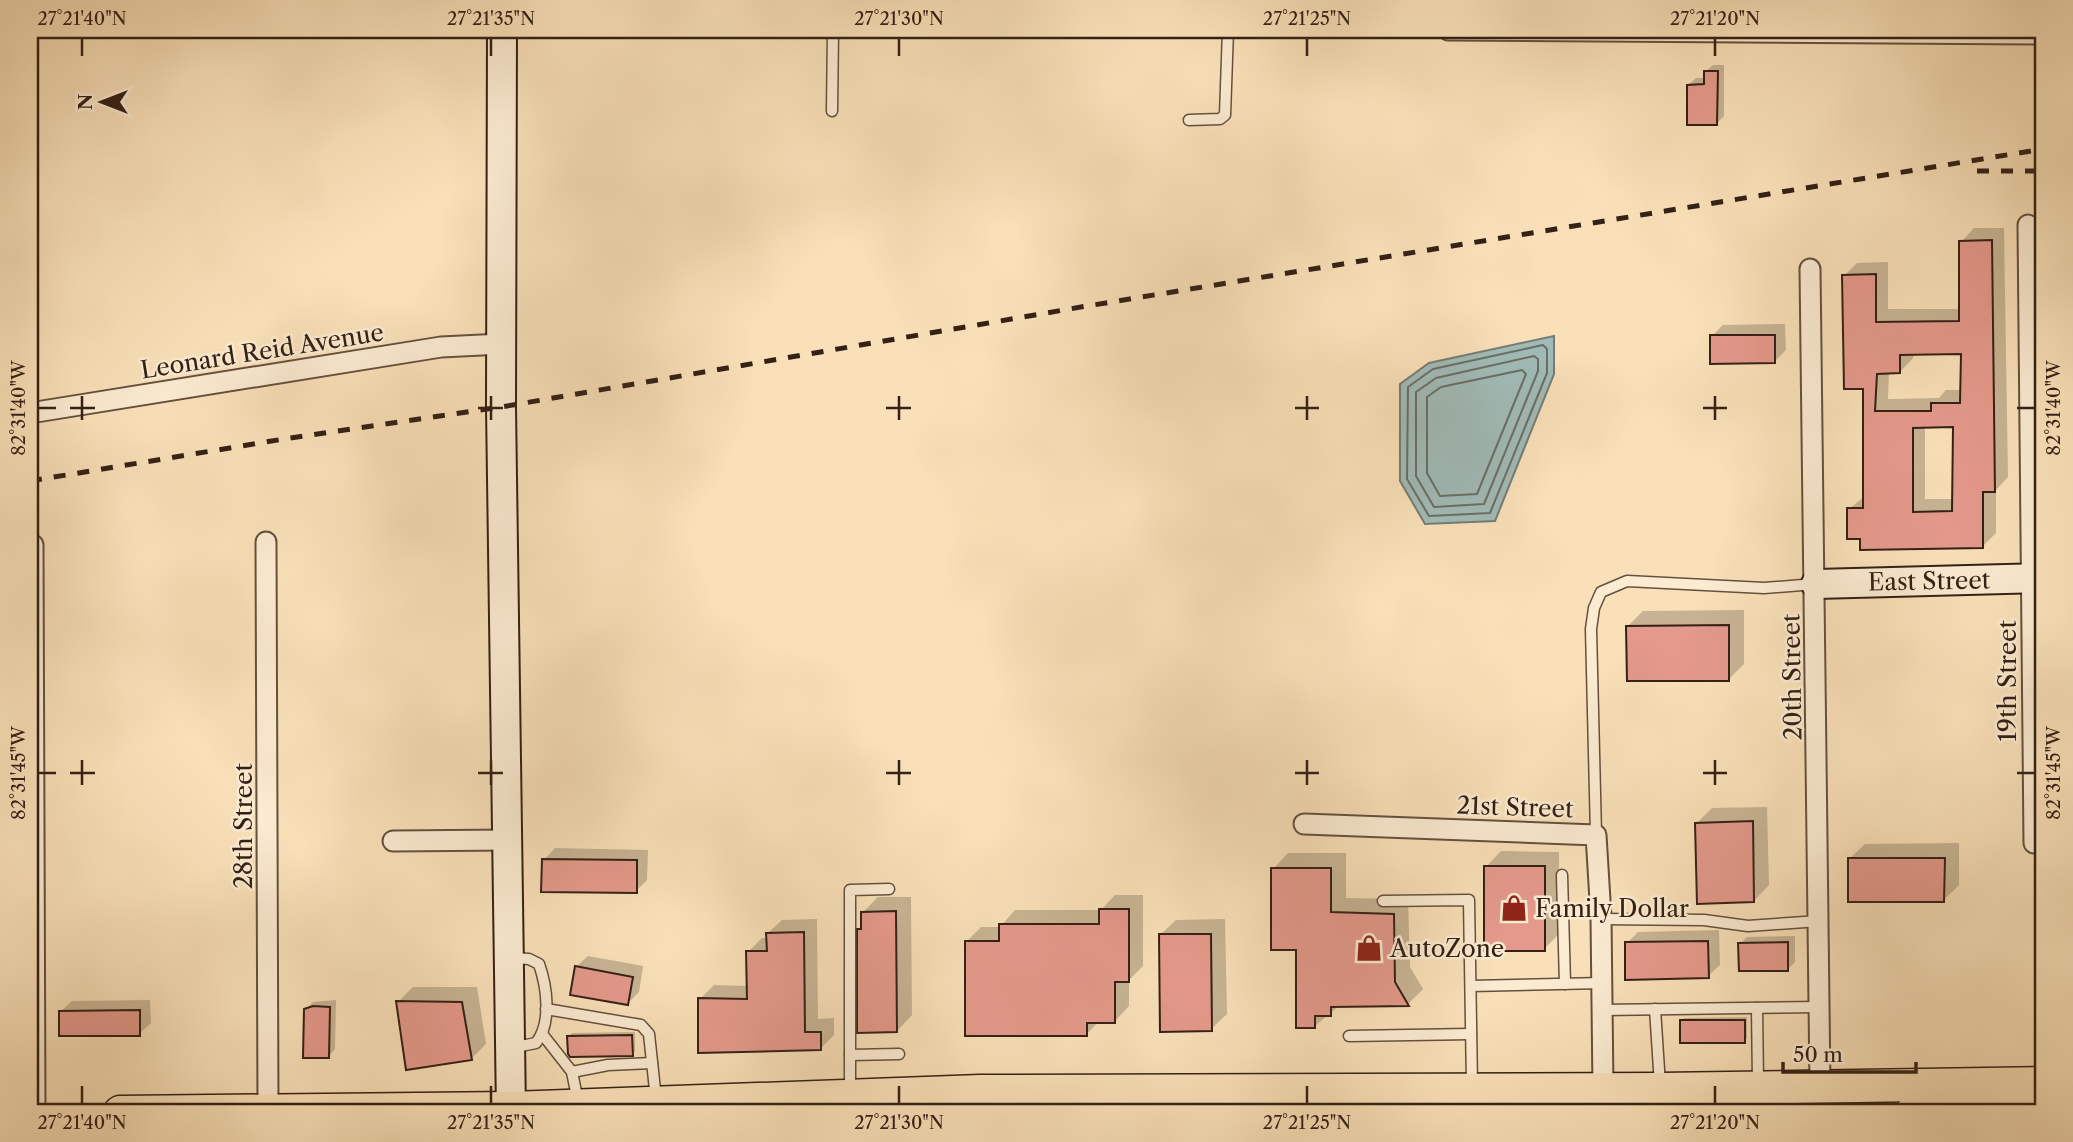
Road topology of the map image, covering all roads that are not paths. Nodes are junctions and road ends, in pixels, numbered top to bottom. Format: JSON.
{"nodes":[{"id":1,"x":502,"y":30,"type":"edge"},
{"id":2,"x":833,"y":30,"type":"edge"},
{"id":3,"x":1227,"y":30,"type":"edge"},
{"id":4,"x":1448,"y":30,"type":"edge"},
{"id":5,"x":1591,"y":30,"type":"edge"},
{"id":6,"x":1717,"y":31,"type":"edge"},
{"id":7,"x":1754,"y":31,"type":"edge"},
{"id":8,"x":2043,"y":34,"type":"edge"},
{"id":9,"x":832,"y":111,"type":"dead end"},
{"id":10,"x":1189,"y":120,"type":"dead end"},
{"id":11,"x":2028,"y":225,"type":"dead end"},
{"id":12,"x":1810,"y":269,"type":"dead end"},
{"id":13,"x":502,"y":344,"type":"junction"},
{"id":14,"x":30,"y":413,"type":"edge"},
{"id":15,"x":266,"y":542,"type":"dead end"},
{"id":16,"x":33,"y":545,"type":"dead end"},
{"id":17,"x":2038,"y":578,"type":"edge"},
{"id":18,"x":1816,"y":584,"type":"junction"},
{"id":19,"x":1304,"y":824,"type":"dead end"},
{"id":20,"x":1596,"y":835,"type":"junction"},
{"id":21,"x":509,"y":840,"type":"junction"},
{"id":22,"x":393,"y":841,"type":"dead end"},
{"id":23,"x":2034,"y":843,"type":"dead end"},
{"id":24,"x":1562,"y":875,"type":"dead end"},
{"id":25,"x":889,"y":889,"type":"dead end"},
{"id":26,"x":1383,"y":901,"type":"dead end"},
{"id":27,"x":1601,"y":919,"type":"junction"},
{"id":28,"x":1819,"y":921,"type":"junction"},
{"id":29,"x":510,"y":958,"type":"junction"},
{"id":30,"x":1602,"y":983,"type":"junction"},
{"id":31,"x":1565,"y":984,"type":"junction"},
{"id":32,"x":1471,"y":986,"type":"junction"},
{"id":33,"x":1756,"y":1007,"type":"junction"},
{"id":34,"x":1819,"y":1007,"type":"junction"},
{"id":35,"x":546,"y":1009,"type":"junction"},
{"id":36,"x":1655,"y":1009,"type":"junction"},
{"id":37,"x":1602,"y":1010,"type":"junction"},
{"id":38,"x":1471,"y":1034,"type":"junction"},
{"id":39,"x":543,"y":1035,"type":"junction"},
{"id":40,"x":1349,"y":1036,"type":"dead end"},
{"id":41,"x":511,"y":1048,"type":"junction"},
{"id":42,"x":899,"y":1054,"type":"dead end"},
{"id":43,"x":850,"y":1055,"type":"junction"},
{"id":44,"x":652,"y":1063,"type":"junction"},
{"id":45,"x":572,"y":1072,"type":"junction"},
{"id":46,"x":2043,"y":1083,"type":"edge"},
{"id":47,"x":1820,"y":1085,"type":"junction"},
{"id":48,"x":1758,"y":1086,"type":"junction"},
{"id":49,"x":1603,"y":1088,"type":"junction"},
{"id":50,"x":1661,"y":1088,"type":"junction"},
{"id":51,"x":1472,"y":1090,"type":"junction"},
{"id":52,"x":1127,"y":1091,"type":"junction"},
{"id":53,"x":1369,"y":1091,"type":"junction"},
{"id":54,"x":850,"y":1096,"type":"junction"},
{"id":55,"x":657,"y":1103,"type":"junction"},
{"id":56,"x":579,"y":1106,"type":"junction"},
{"id":57,"x":2043,"y":1109,"type":"edge"},
{"id":58,"x":268,"y":1110,"type":"junction"},
{"id":59,"x":511,"y":1110,"type":"edge"},
{"id":60,"x":35,"y":1112,"type":"edge"},
{"id":61,"x":120,"y":1112,"type":"edge"},
{"id":62,"x":1093,"y":1112,"type":"edge"},
{"id":63,"x":1324,"y":1112,"type":"edge"},
{"id":64,"x":1576,"y":1112,"type":"edge"},
{"id":65,"x":1629,"y":1112,"type":"edge"},
{"id":66,"x":1912,"y":1112,"type":"edge"}],
"edges":[{"from":1,"to":13,"type":"street"},
{"from":2,"to":9,"type":"lane"},
{"from":3,"to":10,"type":"lane"},
{"from":4,"to":5,"type":"street"},
{"from":5,"to":6,"type":"street"},
{"from":6,"to":7,"type":"street"},
{"from":7,"to":8,"type":"street"},
{"from":11,"to":17,"type":"street","name":"19th Street"},
{"from":12,"to":18,"type":"street","name":"20th Street"},
{"from":13,"to":14,"type":"street","name":"Leonard Reid Avenue"},
{"from":13,"to":21,"type":"street"},
{"from":15,"to":58,"type":"street","name":"28th Street"},
{"from":16,"to":60,"type":"street"},
{"from":17,"to":18,"type":"street","name":"East Street"},
{"from":17,"to":23,"type":"street","name":"19th Street"},
{"from":18,"to":20,"type":"lane"},
{"from":18,"to":28,"type":"street","name":"20th Street"},
{"from":19,"to":20,"type":"street","name":"21st Street"},
{"from":20,"to":27,"type":"street","name":"21st Street"},
{"from":21,"to":22,"type":"street"},
{"from":21,"to":29,"type":"street"},
{"from":24,"to":31,"type":"lane"},
{"from":25,"to":43,"type":"lane"},
{"from":26,"to":32,"type":"lane"},
{"from":27,"to":28,"type":"lane"},
{"from":27,"to":30,"type":"street","name":"21st Street"},
{"from":28,"to":34,"type":"street","name":"20th Street"},
{"from":29,"to":35,"type":"lane"},
{"from":29,"to":41,"type":"street"},
{"from":30,"to":31,"type":"lane"},
{"from":30,"to":37,"type":"street","name":"21st Street"},
{"from":31,"to":32,"type":"lane"},
{"from":32,"to":38,"type":"lane"},
{"from":33,"to":34,"type":"lane"},
{"from":33,"to":36,"type":"lane"},
{"from":33,"to":48,"type":"lane"},
{"from":34,"to":47,"type":"street","name":"20th Street"},
{"from":35,"to":39,"type":"lane"},
{"from":35,"to":44,"type":"lane"},
{"from":36,"to":37,"type":"lane"},
{"from":36,"to":50,"type":"lane"},
{"from":37,"to":49,"type":"street","name":"21st Street"},
{"from":38,"to":40,"type":"lane"},
{"from":38,"to":51,"type":"lane"},
{"from":39,"to":41,"type":"lane"},
{"from":39,"to":45,"type":"lane"},
{"from":41,"to":59,"type":"street"},
{"from":42,"to":43,"type":"lane"},
{"from":43,"to":54,"type":"lane"},
{"from":44,"to":45,"type":"lane"},
{"from":44,"to":55,"type":"lane"},
{"from":45,"to":56,"type":"lane"},
{"from":46,"to":47,"type":"main road"},
{"from":47,"to":48,"type":"main road"},
{"from":48,"to":50,"type":"main road"},
{"from":49,"to":50,"type":"main road"},
{"from":49,"to":51,"type":"main road"},
{"from":49,"to":64,"type":"main road"},
{"from":50,"to":65,"type":"main road"},
{"from":51,"to":53,"type":"main road"},
{"from":52,"to":53,"type":"main road"},
{"from":52,"to":54,"type":"main road"},
{"from":52,"to":62,"type":"main road"},
{"from":53,"to":63,"type":"main road"},
{"from":54,"to":55,"type":"main road"},
{"from":55,"to":56,"type":"main road"},
{"from":56,"to":59,"type":"main road"},
{"from":57,"to":66,"type":"main road"},
{"from":58,"to":59,"type":"main road"},
{"from":58,"to":61,"type":"main road"}]}
